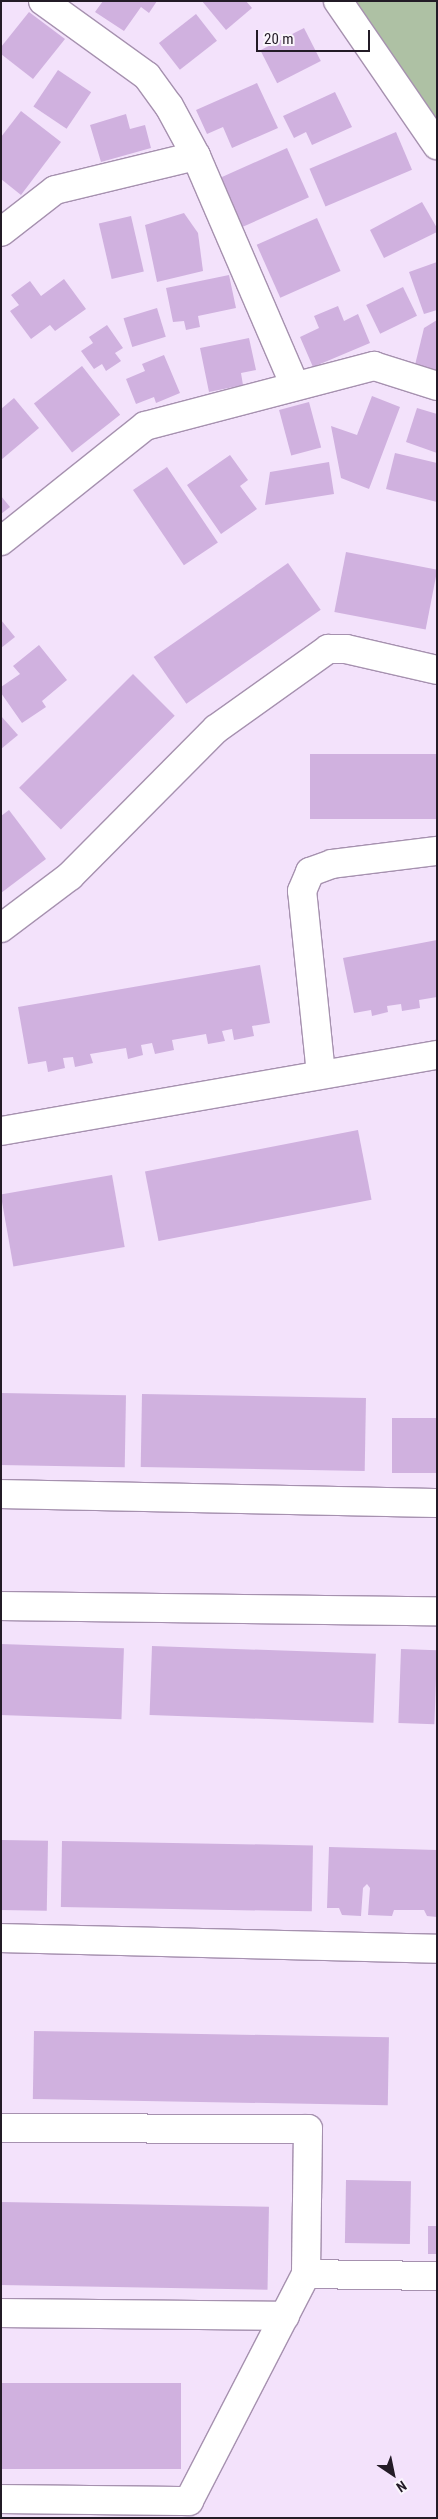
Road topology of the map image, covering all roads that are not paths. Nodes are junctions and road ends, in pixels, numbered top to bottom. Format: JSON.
{"nodes":[{"id":1,"x":43,"y":1,"type":"edge"},
{"id":2,"x":338,"y":1,"type":"edge"},
{"id":3,"x":437,"y":145,"type":"edge"},
{"id":4,"x":196,"y":156,"type":"junction"},
{"id":5,"x":5,"y":223,"type":"edge"},
{"id":6,"x":295,"y":386,"type":"junction"},
{"id":7,"x":437,"y":386,"type":"edge"},
{"id":8,"x":1,"y":541,"type":"edge"},
{"id":9,"x":437,"y":670,"type":"edge"},
{"id":10,"x":437,"y":851,"type":"edge"},
{"id":11,"x":1,"y":928,"type":"edge"},
{"id":12,"x":437,"y":1055,"type":"edge"},
{"id":13,"x":321,"y":1074,"type":"junction"},
{"id":14,"x":1,"y":1131,"type":"edge"},
{"id":15,"x":1,"y":1494,"type":"edge"},
{"id":16,"x":437,"y":1503,"type":"edge"},
{"id":17,"x":1,"y":1606,"type":"edge"},
{"id":18,"x":437,"y":1611,"type":"edge"},
{"id":19,"x":1,"y":1938,"type":"edge"},
{"id":20,"x":437,"y":1949,"type":"edge"},
{"id":21,"x":1,"y":2128,"type":"edge"},
{"id":22,"x":306,"y":2274,"type":"junction"},
{"id":23,"x":437,"y":2276,"type":"edge"},
{"id":24,"x":1,"y":2313,"type":"edge"},
{"id":25,"x":285,"y":2316,"type":"junction"},
{"id":26,"x":1,"y":2499,"type":"edge"}],
"edges":[{"from":1,"to":4,"type":"street"},
{"from":2,"to":3,"type":"street"},
{"from":4,"to":5,"type":"street"},
{"from":4,"to":6,"type":"street"},
{"from":6,"to":7,"type":"street"},
{"from":6,"to":8,"type":"street"},
{"from":9,"to":11,"type":"street"},
{"from":10,"to":13,"type":"street"},
{"from":12,"to":13,"type":"street"},
{"from":13,"to":14,"type":"street"},
{"from":15,"to":16,"type":"street"},
{"from":17,"to":18,"type":"street"},
{"from":19,"to":20,"type":"street"},
{"from":21,"to":22,"type":"street"},
{"from":22,"to":23,"type":"street"},
{"from":22,"to":25,"type":"street"},
{"from":24,"to":25,"type":"street"},
{"from":25,"to":26,"type":"street"}]}
